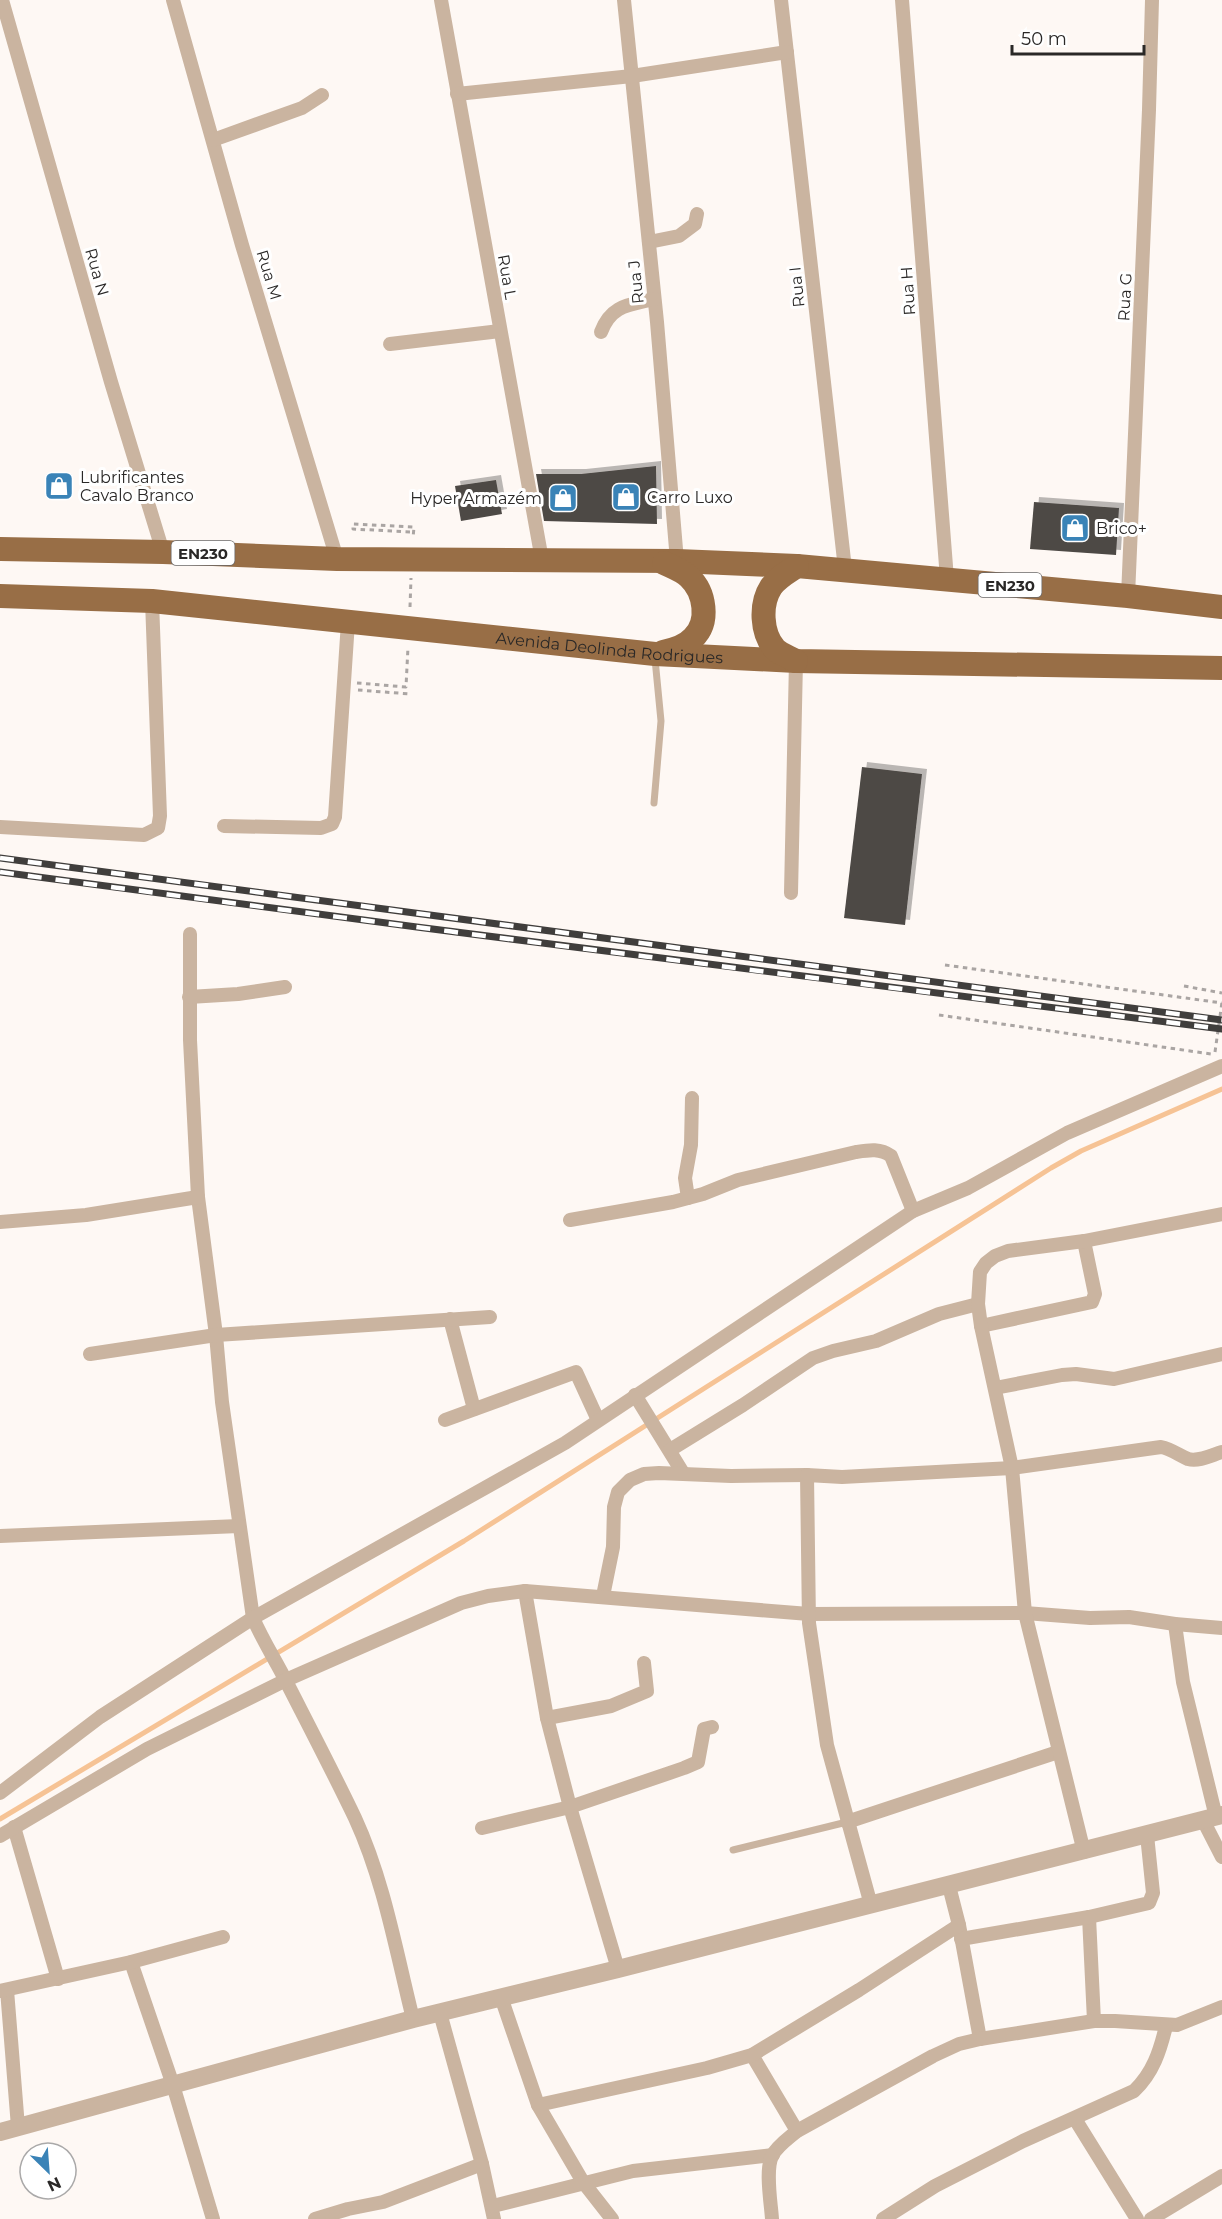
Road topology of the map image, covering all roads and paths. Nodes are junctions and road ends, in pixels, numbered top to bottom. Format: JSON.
{"nodes":[{"id":1,"x":2,"y":0,"type":"edge"},
{"id":2,"x":173,"y":0,"type":"edge"},
{"id":3,"x":441,"y":0,"type":"edge"},
{"id":4,"x":624,"y":0,"type":"edge"},
{"id":5,"x":781,"y":0,"type":"edge"},
{"id":6,"x":902,"y":0,"type":"edge"},
{"id":7,"x":1152,"y":0,"type":"edge"},
{"id":8,"x":3,"y":17,"type":"edge"},
{"id":9,"x":787,"y":52,"type":"junction"},
{"id":10,"x":632,"y":76,"type":"junction"},
{"id":11,"x":457,"y":94,"type":"junction"},
{"id":12,"x":322,"y":95,"type":"dead end"},
{"id":13,"x":213,"y":140,"type":"junction"},
{"id":14,"x":697,"y":214,"type":"dead end"},
{"id":15,"x":649,"y":242,"type":"junction"},
{"id":16,"x":654,"y":299,"type":"junction"},
{"id":17,"x":500,"y":331,"type":"junction"},
{"id":18,"x":601,"y":332,"type":"dead end"},
{"id":19,"x":390,"y":344,"type":"dead end"},
{"id":20,"x":414,"y":527,"type":"dead end"},
{"id":21,"x":410,"y":532,"type":"dead end"},
{"id":22,"x":0,"y":549,"type":"edge"},
{"id":23,"x":163,"y":552,"type":"junction"},
{"id":24,"x":337,"y":559,"type":"junction"},
{"id":25,"x":542,"y":560,"type":"junction"},
{"id":26,"x":669,"y":561,"type":"junction"},
{"id":27,"x":797,"y":566,"type":"junction"},
{"id":28,"x":845,"y":569,"type":"junction"},
{"id":29,"x":947,"y":579,"type":"junction"},
{"id":30,"x":0,"y":596,"type":"edge"},
{"id":31,"x":1128,"y":596,"type":"junction"},
{"id":32,"x":152,"y":601,"type":"junction"},
{"id":33,"x":1222,"y":607,"type":"edge"},
{"id":34,"x":348,"y":622,"type":"junction"},
{"id":35,"x":655,"y":654,"type":"junction"},
{"id":36,"x":795,"y":661,"type":"junction"},
{"id":37,"x":1222,"y":668,"type":"edge"},
{"id":38,"x":347,"y":682,"type":"dead end"},
{"id":39,"x":406,"y":687,"type":"dead end"},
{"id":40,"x":357,"y":690,"type":"dead end"},
{"id":41,"x":410,"y":694,"type":"dead end"},
{"id":42,"x":654,"y":803,"type":"dead end"},
{"id":43,"x":224,"y":826,"type":"dead end"},
{"id":44,"x":0,"y":827,"type":"edge"},
{"id":45,"x":791,"y":893,"type":"dead end"},
{"id":46,"x":190,"y":934,"type":"dead end"},
{"id":47,"x":945,"y":965,"type":"dead end"},
{"id":48,"x":1184,"y":986,"type":"dead end"},
{"id":49,"x":285,"y":987,"type":"dead end"},
{"id":50,"x":1222,"y":993,"type":"edge"},
{"id":51,"x":189,"y":997,"type":"junction"},
{"id":52,"x":1222,"y":1002,"type":"edge"},
{"id":53,"x":939,"y":1015,"type":"dead end"},
{"id":54,"x":1218,"y":1060,"type":"edge"},
{"id":55,"x":692,"y":1098,"type":"dead end"},
{"id":56,"x":198,"y":1197,"type":"junction"},
{"id":57,"x":688,"y":1198,"type":"junction"},
{"id":58,"x":913,"y":1211,"type":"junction"},
{"id":59,"x":1222,"y":1214,"type":"edge"},
{"id":60,"x":570,"y":1220,"type":"dead end"},
{"id":61,"x":0,"y":1222,"type":"edge"},
{"id":62,"x":1084,"y":1241,"type":"junction"},
{"id":63,"x":978,"y":1304,"type":"junction"},
{"id":64,"x":490,"y":1317,"type":"dead end"},
{"id":65,"x":450,"y":1319,"type":"junction"},
{"id":66,"x":981,"y":1326,"type":"junction"},
{"id":67,"x":216,"y":1335,"type":"junction"},
{"id":68,"x":90,"y":1354,"type":"dead end"},
{"id":69,"x":1222,"y":1354,"type":"edge"},
{"id":70,"x":995,"y":1388,"type":"junction"},
{"id":71,"x":639,"y":1401,"type":"junction"},
{"id":72,"x":474,"y":1409,"type":"junction"},
{"id":73,"x":445,"y":1420,"type":"dead end"},
{"id":74,"x":598,"y":1420,"type":"junction"},
{"id":75,"x":666,"y":1444,"type":"junction"},
{"id":76,"x":1222,"y":1452,"type":"edge"},
{"id":77,"x":1012,"y":1468,"type":"junction"},
{"id":78,"x":683,"y":1473,"type":"junction"},
{"id":79,"x":807,"y":1475,"type":"junction"},
{"id":80,"x":239,"y":1526,"type":"junction"},
{"id":81,"x":0,"y":1536,"type":"edge"},
{"id":82,"x":525,"y":1591,"type":"junction"},
{"id":83,"x":603,"y":1596,"type":"junction"},
{"id":84,"x":1026,"y":1613,"type":"junction"},
{"id":85,"x":809,"y":1614,"type":"junction"},
{"id":86,"x":253,"y":1618,"type":"junction"},
{"id":87,"x":1175,"y":1624,"type":"junction"},
{"id":88,"x":1222,"y":1628,"type":"edge"},
{"id":89,"x":644,"y":1664,"type":"dead end"},
{"id":90,"x":286,"y":1680,"type":"junction"},
{"id":91,"x":547,"y":1718,"type":"junction"},
{"id":92,"x":712,"y":1726,"type":"dead end"},
{"id":93,"x":1058,"y":1752,"type":"junction"},
{"id":94,"x":0,"y":1793,"type":"edge"},
{"id":95,"x":570,"y":1807,"type":"junction"},
{"id":96,"x":1214,"y":1817,"type":"edge"},
{"id":97,"x":848,"y":1822,"type":"junction"},
{"id":98,"x":14,"y":1827,"type":"junction"},
{"id":99,"x":482,"y":1828,"type":"dead end"},
{"id":100,"x":1147,"y":1835,"type":"junction"},
{"id":101,"x":0,"y":1836,"type":"edge"},
{"id":102,"x":733,"y":1850,"type":"dead end"},
{"id":103,"x":1084,"y":1852,"type":"junction"},
{"id":104,"x":1222,"y":1857,"type":"edge"},
{"id":105,"x":949,"y":1886,"type":"junction"},
{"id":106,"x":870,"y":1905,"type":"junction"},
{"id":107,"x":1089,"y":1917,"type":"junction"},
{"id":108,"x":960,"y":1932,"type":"junction"},
{"id":109,"x":223,"y":1937,"type":"dead end"},
{"id":110,"x":131,"y":1962,"type":"junction"},
{"id":111,"x":618,"y":1969,"type":"junction"},
{"id":112,"x":58,"y":1979,"type":"junction"},
{"id":113,"x":4,"y":1991,"type":"edge"},
{"id":114,"x":501,"y":1997,"type":"junction"},
{"id":115,"x":1222,"y":2007,"type":"edge"},
{"id":116,"x":440,"y":2013,"type":"junction"},
{"id":117,"x":413,"y":2019,"type":"junction"},
{"id":118,"x":1094,"y":2021,"type":"junction"},
{"id":119,"x":1166,"y":2026,"type":"junction"},
{"id":120,"x":980,"y":2039,"type":"junction"},
{"id":121,"x":752,"y":2055,"type":"junction"},
{"id":122,"x":174,"y":2085,"type":"junction"},
{"id":123,"x":538,"y":2104,"type":"junction"},
{"id":124,"x":1075,"y":2119,"type":"junction"},
{"id":125,"x":18,"y":2127,"type":"junction"},
{"id":126,"x":0,"y":2132,"type":"edge"},
{"id":127,"x":797,"y":2132,"type":"junction"},
{"id":128,"x":773,"y":2155,"type":"junction"},
{"id":129,"x":482,"y":2164,"type":"junction"},
{"id":130,"x":1222,"y":2176,"type":"edge"},
{"id":131,"x":583,"y":2182,"type":"junction"},
{"id":132,"x":493,"y":2213,"type":"edge"},
{"id":133,"x":213,"y":2219,"type":"edge"},
{"id":134,"x":315,"y":2219,"type":"edge"},
{"id":135,"x":612,"y":2219,"type":"edge"},
{"id":136,"x":772,"y":2219,"type":"edge"},
{"id":137,"x":883,"y":2219,"type":"edge"},
{"id":138,"x":1137,"y":2219,"type":"edge"},
{"id":139,"x":1151,"y":2219,"type":"edge"}],
"edges":[{"from":1,"to":8,"type":"street","name":"Rua N"},
{"from":2,"to":13,"type":"street","name":"Rua M"},
{"from":3,"to":11,"type":"street","name":"Rua L"},
{"from":4,"to":10,"type":"street","name":"Rua J"},
{"from":5,"to":9,"type":"street","name":"Rua I"},
{"from":6,"to":29,"type":"street","name":"Rua H"},
{"from":7,"to":31,"type":"street","name":"Rua G"},
{"from":8,"to":23,"type":"street","name":"Rua N"},
{"from":9,"to":10,"type":"street"},
{"from":9,"to":28,"type":"street","name":"Rua I"},
{"from":10,"to":11,"type":"street"},
{"from":10,"to":15,"type":"street","name":"Rua J"},
{"from":11,"to":17,"type":"street","name":"Rua L"},
{"from":12,"to":13,"type":"street"},
{"from":13,"to":24,"type":"street","name":"Rua M"},
{"from":14,"to":15,"type":"street"},
{"from":15,"to":16,"type":"street","name":"Rua J"},
{"from":16,"to":18,"type":"street"},
{"from":16,"to":26,"type":"street","name":"Rua J"},
{"from":17,"to":19,"type":"street"},
{"from":17,"to":25,"type":"street","name":"Rua L"},
{"from":20,"to":21,"type":"path"},
{"from":22,"to":23,"type":"highway","number":"EN230"},
{"from":23,"to":24,"type":"highway","number":"EN230"},
{"from":24,"to":25,"type":"highway","number":"EN230"},
{"from":25,"to":26,"type":"highway","number":"EN230"},
{"from":26,"to":27,"type":"highway","number":"EN230"},
{"from":26,"to":35,"type":"highway"},
{"from":27,"to":28,"type":"highway","number":"EN230"},
{"from":27,"to":36,"type":"highway"},
{"from":28,"to":29,"type":"highway","number":"EN230"},
{"from":29,"to":31,"type":"highway","number":"EN230"},
{"from":30,"to":32,"type":"highway","name":"Avenida Deolinda Rodrigues"},
{"from":31,"to":33,"type":"highway","number":"EN230"},
{"from":32,"to":34,"type":"highway","name":"Avenida Deolinda Rodrigues"},
{"from":32,"to":44,"type":"street"},
{"from":34,"to":35,"type":"highway","name":"Avenida Deolinda Rodrigues"},
{"from":34,"to":43,"type":"street"},
{"from":35,"to":36,"type":"highway","name":"Avenida Deolinda Rodrigues"},
{"from":35,"to":42,"type":"lane"},
{"from":36,"to":37,"type":"highway","name":"Avenida Deolinda Rodrigues"},
{"from":36,"to":45,"type":"street"},
{"from":38,"to":39,"type":"path"},
{"from":40,"to":41,"type":"path"},
{"from":46,"to":51,"type":"street"},
{"from":47,"to":52,"type":"path"},
{"from":48,"to":50,"type":"path"},
{"from":49,"to":51,"type":"street"},
{"from":51,"to":56,"type":"street"},
{"from":52,"to":54,"type":"path"},
{"from":53,"to":54,"type":"path"},
{"from":54,"to":58,"type":"street"},
{"from":55,"to":57,"type":"street"},
{"from":56,"to":61,"type":"street"},
{"from":56,"to":67,"type":"street"},
{"from":57,"to":58,"type":"street"},
{"from":57,"to":60,"type":"street"},
{"from":58,"to":71,"type":"street"},
{"from":59,"to":62,"type":"street"},
{"from":62,"to":63,"type":"street"},
{"from":62,"to":66,"type":"street"},
{"from":63,"to":66,"type":"street"},
{"from":63,"to":75,"type":"street"},
{"from":64,"to":65,"type":"street"},
{"from":65,"to":67,"type":"street"},
{"from":65,"to":72,"type":"street"},
{"from":66,"to":70,"type":"street"},
{"from":67,"to":68,"type":"street"},
{"from":67,"to":80,"type":"street"},
{"from":69,"to":70,"type":"street"},
{"from":70,"to":77,"type":"street"},
{"from":71,"to":74,"type":"street"},
{"from":71,"to":75,"type":"street"},
{"from":72,"to":73,"type":"street"},
{"from":72,"to":74,"type":"street"},
{"from":74,"to":86,"type":"street"},
{"from":75,"to":78,"type":"street"},
{"from":76,"to":77,"type":"street"},
{"from":77,"to":79,"type":"street"},
{"from":77,"to":84,"type":"street"},
{"from":78,"to":79,"type":"street"},
{"from":78,"to":83,"type":"street"},
{"from":79,"to":85,"type":"street"},
{"from":80,"to":81,"type":"street"},
{"from":80,"to":86,"type":"street"},
{"from":82,"to":83,"type":"street"},
{"from":82,"to":90,"type":"street"},
{"from":82,"to":91,"type":"street"},
{"from":83,"to":85,"type":"street"},
{"from":84,"to":85,"type":"street"},
{"from":84,"to":87,"type":"street"},
{"from":84,"to":93,"type":"street"},
{"from":85,"to":97,"type":"street"},
{"from":86,"to":90,"type":"street"},
{"from":86,"to":94,"type":"street"},
{"from":87,"to":88,"type":"street"},
{"from":87,"to":96,"type":"street"},
{"from":89,"to":91,"type":"street"},
{"from":90,"to":98,"type":"street"},
{"from":90,"to":117,"type":"street"},
{"from":91,"to":95,"type":"street"},
{"from":92,"to":95,"type":"street"},
{"from":93,"to":97,"type":"street"},
{"from":93,"to":103,"type":"street"},
{"from":95,"to":99,"type":"street"},
{"from":95,"to":111,"type":"street"},
{"from":96,"to":100,"type":"street"},
{"from":96,"to":104,"type":"street"},
{"from":97,"to":102,"type":"lane"},
{"from":97,"to":106,"type":"street"},
{"from":98,"to":101,"type":"street"},
{"from":98,"to":112,"type":"street"},
{"from":100,"to":103,"type":"street"},
{"from":100,"to":107,"type":"street"},
{"from":103,"to":105,"type":"street"},
{"from":105,"to":106,"type":"street"},
{"from":105,"to":108,"type":"street"},
{"from":106,"to":111,"type":"street"},
{"from":107,"to":108,"type":"street"},
{"from":107,"to":118,"type":"street"},
{"from":108,"to":120,"type":"street"},
{"from":108,"to":121,"type":"street"},
{"from":109,"to":110,"type":"street"},
{"from":110,"to":112,"type":"street"},
{"from":110,"to":122,"type":"street"},
{"from":111,"to":114,"type":"street"},
{"from":112,"to":113,"type":"street"},
{"from":113,"to":125,"type":"street"},
{"from":114,"to":116,"type":"street"},
{"from":114,"to":123,"type":"street"},
{"from":115,"to":119,"type":"street"},
{"from":116,"to":117,"type":"street"},
{"from":116,"to":129,"type":"street"},
{"from":117,"to":122,"type":"street"},
{"from":118,"to":119,"type":"street"},
{"from":118,"to":120,"type":"street"},
{"from":119,"to":124,"type":"street"},
{"from":120,"to":127,"type":"street"},
{"from":121,"to":123,"type":"street"},
{"from":121,"to":127,"type":"street"},
{"from":122,"to":125,"type":"street"},
{"from":122,"to":133,"type":"street"},
{"from":123,"to":131,"type":"street"},
{"from":124,"to":137,"type":"street"},
{"from":124,"to":138,"type":"street"},
{"from":125,"to":126,"type":"street"},
{"from":127,"to":128,"type":"street"},
{"from":128,"to":131,"type":"street"},
{"from":128,"to":136,"type":"street"},
{"from":129,"to":132,"type":"street"},
{"from":129,"to":134,"type":"street"},
{"from":130,"to":139,"type":"street"},
{"from":131,"to":132,"type":"street"},
{"from":131,"to":135,"type":"street"}]}
